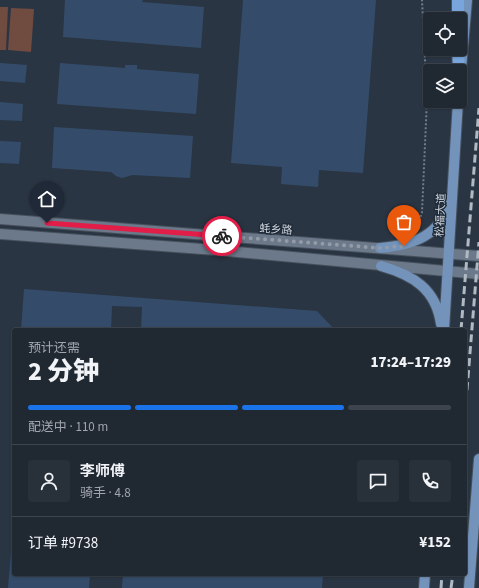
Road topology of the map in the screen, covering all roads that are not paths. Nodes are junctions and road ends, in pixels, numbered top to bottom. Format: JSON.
{"nodes":[{"id":1,"x":458,"y":0,"type":"edge"},
{"id":2,"x":467,"y":0,"type":"edge"},
{"id":3,"x":458,"y":12,"type":"edge"},
{"id":4,"x":461,"y":64,"type":"edge"},
{"id":5,"x":458,"y":108,"type":"edge"},
{"id":6,"x":454,"y":184,"type":"junction"},
{"id":7,"x":0,"y":219,"type":"edge"},
{"id":8,"x":0,"y":234,"type":"edge"},
{"id":9,"x":380,"y":248,"type":"junction"},
{"id":10,"x":449,"y":254,"type":"junction"},
{"id":11,"x":479,"y":256,"type":"edge"},
{"id":12,"x":381,"y":266,"type":"junction"},
{"id":13,"x":448,"y":272,"type":"junction"},
{"id":14,"x":479,"y":274,"type":"edge"},
{"id":15,"x":442,"y":328,"type":"edge"},
{"id":16,"x":443,"y":328,"type":"edge"},
{"id":17,"x":479,"y":460,"type":"edge"},
{"id":18,"x":425,"y":576,"type":"edge"},
{"id":19,"x":424,"y":588,"type":"edge"},
{"id":20,"x":469,"y":588,"type":"edge"}],
"edges":[{"from":1,"to":3,"type":"highway"},
{"from":2,"to":4,"type":"main road"},
{"from":5,"to":6,"type":"main road","name":"松福大道"},
{"from":6,"to":9,"type":"main road"},
{"from":6,"to":10,"type":"main road","name":"松福大道"},
{"from":7,"to":9,"type":"street","name":"蚝乡路"},
{"from":8,"to":12,"type":"street"},
{"from":9,"to":10,"type":"street","name":"蚝乡路"},
{"from":10,"to":11,"type":"street","name":"蚝乡路"},
{"from":10,"to":13,"type":"main road","name":"松福大道"},
{"from":12,"to":13,"type":"street"},
{"from":12,"to":15,"type":"main road"},
{"from":13,"to":14,"type":"street"},
{"from":13,"to":16,"type":"main road","name":"松福大道"},
{"from":17,"to":20,"type":"main road"},
{"from":18,"to":19,"type":"main road"}]}
